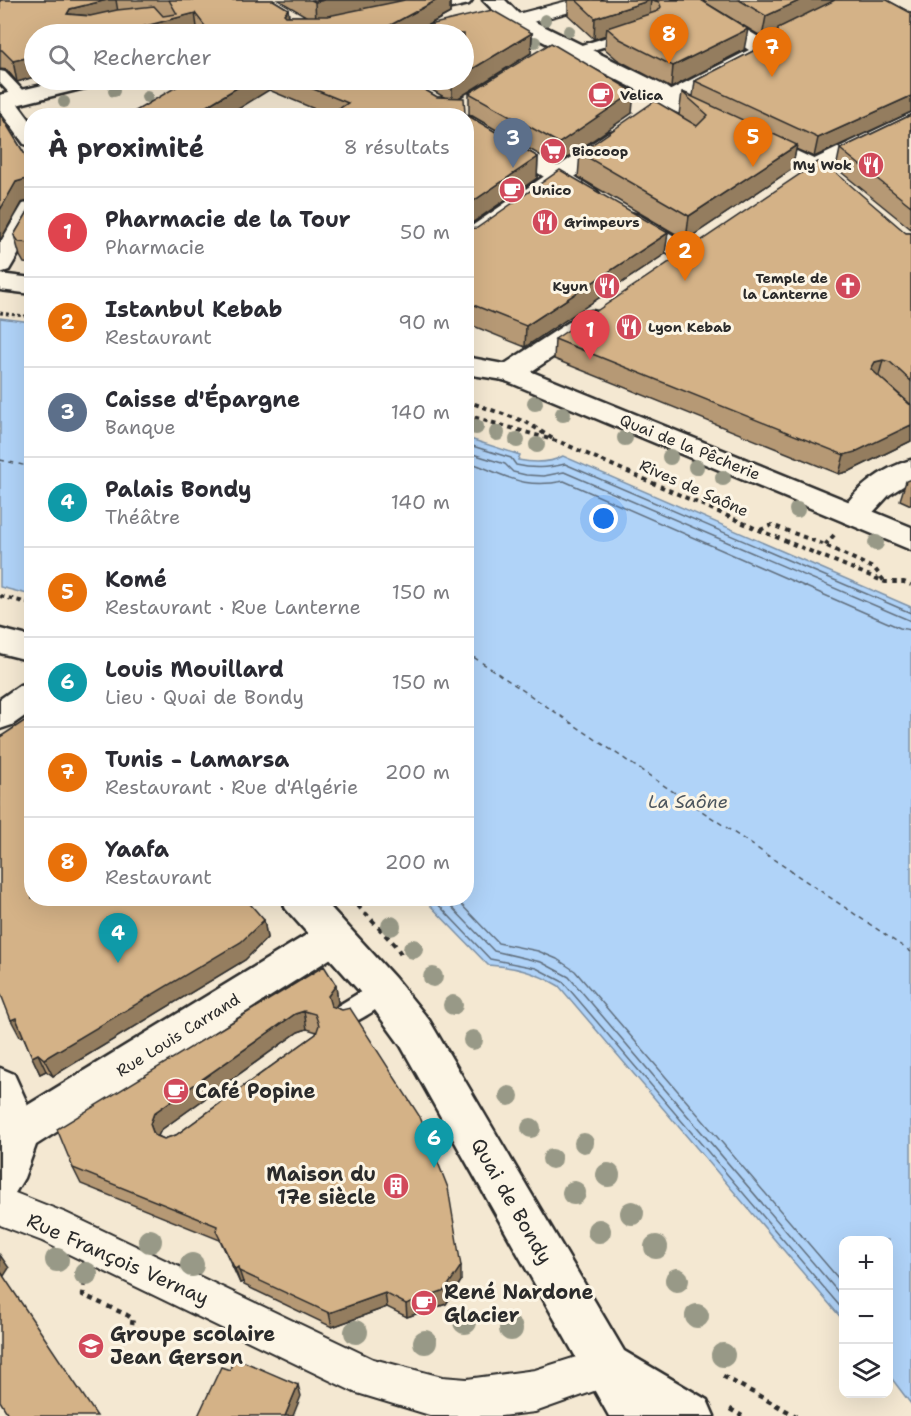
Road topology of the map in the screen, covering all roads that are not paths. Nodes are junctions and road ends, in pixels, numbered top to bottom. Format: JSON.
{"nodes":[{"id":1,"x":460,"y":0,"type":"edge"},
{"id":2,"x":493,"y":0,"type":"edge"},
{"id":3,"x":593,"y":0,"type":"edge"},
{"id":4,"x":683,"y":0,"type":"edge"},
{"id":5,"x":391,"y":15,"type":"edge"},
{"id":6,"x":517,"y":20,"type":"junction"},
{"id":7,"x":650,"y":27,"type":"edge"},
{"id":8,"x":577,"y":51,"type":"junction"},
{"id":9,"x":0,"y":75,"type":"edge"},
{"id":10,"x":46,"y":90,"type":"edge"},
{"id":11,"x":8,"y":99,"type":"edge"},
{"id":12,"x":652,"y":112,"type":"junction"},
{"id":13,"x":911,"y":120,"type":"edge"},
{"id":14,"x":474,"y":125,"type":"edge"},
{"id":15,"x":24,"y":126,"type":"edge"},
{"id":16,"x":804,"y":174,"type":"junction"},
{"id":17,"x":560,"y":177,"type":"junction"},
{"id":18,"x":839,"y":183,"type":"edge"},
{"id":19,"x":24,"y":223,"type":"edge"},
{"id":20,"x":474,"y":237,"type":"edge"},
{"id":21,"x":687,"y":254,"type":"edge"},
{"id":22,"x":0,"y":265,"type":"edge"},
{"id":23,"x":0,"y":282,"type":"edge"},
{"id":24,"x":24,"y":284,"type":"edge"},
{"id":25,"x":612,"y":305,"type":"edge"},
{"id":26,"x":474,"y":366,"type":"edge"},
{"id":27,"x":510,"y":373,"type":"junction"},
{"id":28,"x":911,"y":470,"type":"edge"},
{"id":29,"x":854,"y":515,"type":"junction"},
{"id":30,"x":911,"y":539,"type":"edge"},
{"id":31,"x":0,"y":640,"type":"edge"},
{"id":32,"x":24,"y":647,"type":"edge"},
{"id":33,"x":24,"y":700,"type":"edge"},
{"id":34,"x":0,"y":716,"type":"edge"},
{"id":35,"x":306,"y":906,"type":"edge"},
{"id":36,"x":334,"y":937,"type":"junction"},
{"id":37,"x":382,"y":990,"type":"junction"},
{"id":38,"x":345,"y":1015,"type":"edge"},
{"id":39,"x":0,"y":1087,"type":"edge"},
{"id":40,"x":20,"y":1132,"type":"junction"},
{"id":41,"x":0,"y":1179,"type":"edge"},
{"id":42,"x":0,"y":1206,"type":"edge"},
{"id":43,"x":608,"y":1367,"type":"junction"},
{"id":44,"x":634,"y":1416,"type":"edge"},
{"id":45,"x":692,"y":1416,"type":"edge"}],
"edges":[{"from":1,"to":5,"type":"street"},
{"from":2,"to":6,"type":"street"},
{"from":3,"to":6,"type":"street"},
{"from":4,"to":12,"type":"street"},
{"from":6,"to":8,"type":"street"},
{"from":7,"to":8,"type":"lane"},
{"from":8,"to":12,"type":"street"},
{"from":9,"to":11,"type":"lane"},
{"from":10,"to":11,"type":"street"},
{"from":11,"to":15,"type":"street"},
{"from":12,"to":16,"type":"street"},
{"from":12,"to":17,"type":"street"},
{"from":13,"to":16,"type":"street"},
{"from":14,"to":17,"type":"street"},
{"from":16,"to":18,"type":"street"},
{"from":17,"to":20,"type":"street"},
{"from":17,"to":21,"type":"street"},
{"from":19,"to":22,"type":"street"},
{"from":23,"to":24,"type":"street"},
{"from":25,"to":27,"type":"street"},
{"from":26,"to":27,"type":"street","name":"Quai de la Pêcherie"},
{"from":27,"to":29,"type":"street","name":"Quai de la Pêcherie"},
{"from":28,"to":29,"type":"street"},
{"from":29,"to":30,"type":"street","name":"Quai de la Pêcherie"},
{"from":31,"to":32,"type":"street"},
{"from":33,"to":34,"type":"street"},
{"from":35,"to":36,"type":"street","name":"Quai de Bondy"},
{"from":36,"to":37,"type":"street","name":"Quai de Bondy"},
{"from":36,"to":40,"type":"street","name":"Rue Louis Carrand"},
{"from":37,"to":38,"type":"lane"},
{"from":37,"to":43,"type":"street","name":"Quai de Bondy"},
{"from":39,"to":40,"type":"street"},
{"from":40,"to":41,"type":"street"},
{"from":42,"to":43,"type":"street","name":"Rue François Vernay"},
{"from":43,"to":44,"type":"street","name":"Quai de Bondy"},
{"from":43,"to":45,"type":"street"}]}
